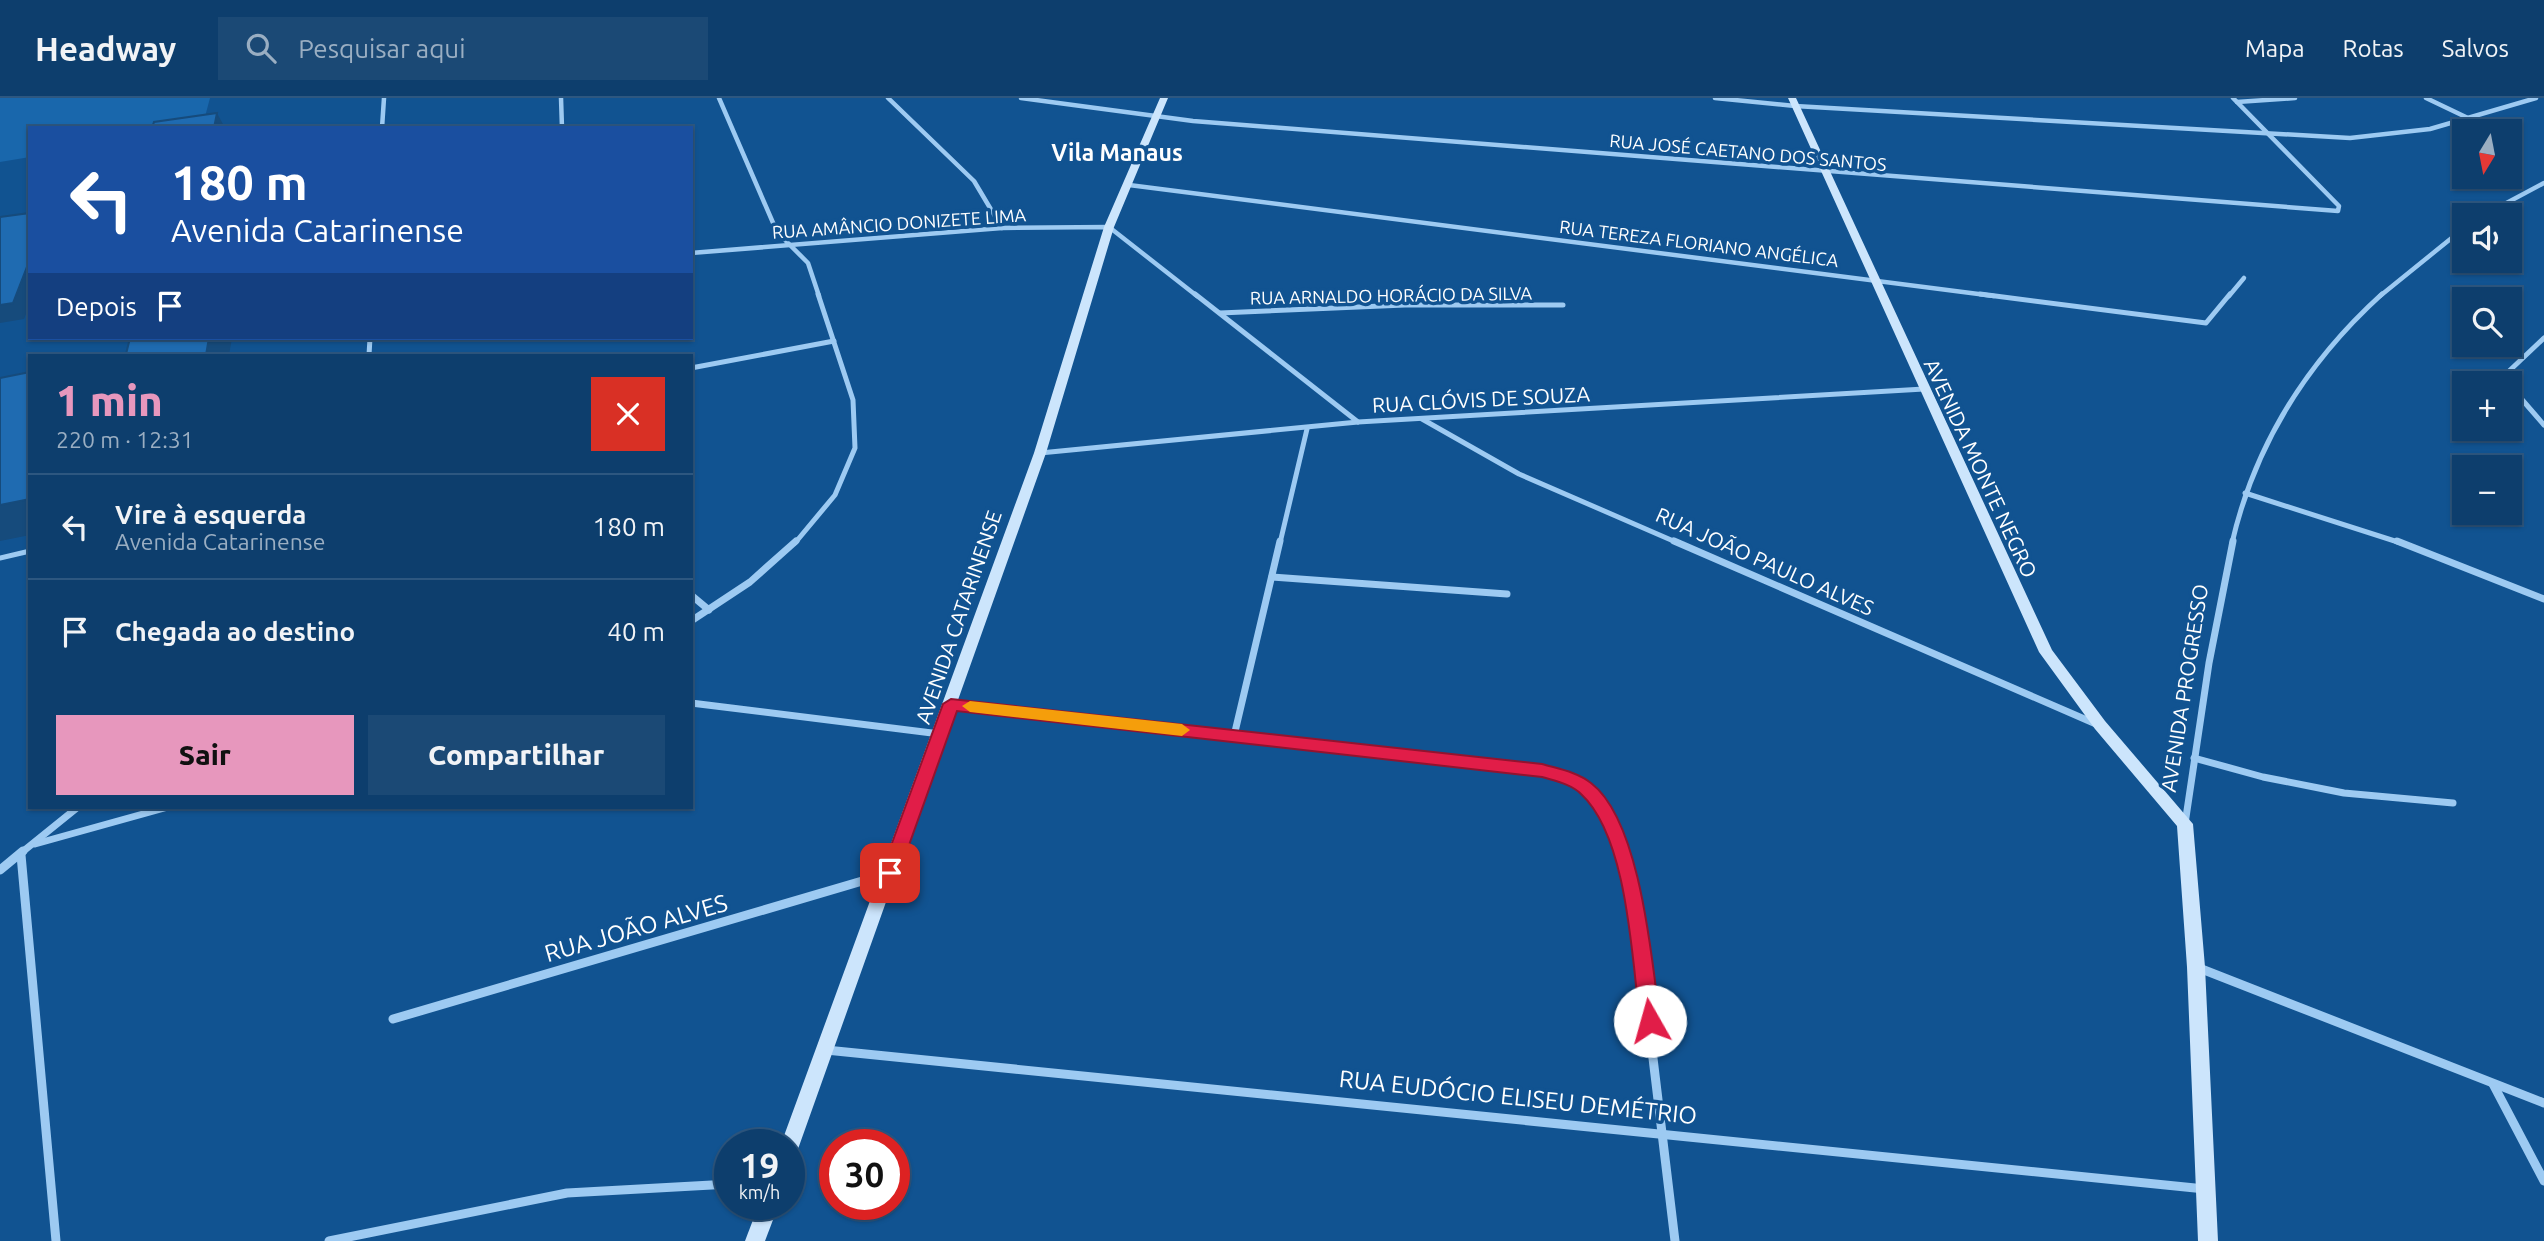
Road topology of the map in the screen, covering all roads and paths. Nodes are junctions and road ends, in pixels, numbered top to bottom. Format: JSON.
{"nodes":[{"id":1,"x":384,"y":98,"type":"edge"},
{"id":2,"x":561,"y":98,"type":"edge"},
{"id":3,"x":719,"y":98,"type":"edge"},
{"id":4,"x":888,"y":98,"type":"edge"},
{"id":5,"x":1021,"y":98,"type":"edge"},
{"id":6,"x":1164,"y":98,"type":"edge"},
{"id":7,"x":1715,"y":98,"type":"edge"},
{"id":8,"x":2295,"y":98,"type":"edge"},
{"id":9,"x":2427,"y":98,"type":"edge"},
{"id":10,"x":2536,"y":98,"type":"edge"},
{"id":11,"x":2235,"y":100,"type":"edge"},
{"id":12,"x":1793,"y":102,"type":"edge"},
{"id":13,"x":1157,"y":117,"type":"junction"},
{"id":14,"x":2468,"y":119,"type":"edge"},
{"id":15,"x":2473,"y":119,"type":"edge"},
{"id":16,"x":2452,"y":124,"type":"edge"},
{"id":17,"x":382,"y":126,"type":"edge"},
{"id":18,"x":562,"y":126,"type":"edge"},
{"id":19,"x":2267,"y":133,"type":"junction"},
{"id":20,"x":1825,"y":172,"type":"junction"},
{"id":21,"x":2544,"y":183,"type":"edge"},
{"id":22,"x":1129,"y":185,"type":"junction"},
{"id":23,"x":2506,"y":203,"type":"edge"},
{"id":24,"x":1109,"y":227,"type":"junction"},
{"id":25,"x":1002,"y":228,"type":"junction"},
{"id":26,"x":2452,"y":238,"type":"edge"},
{"id":27,"x":791,"y":245,"type":"junction"},
{"id":28,"x":693,"y":253,"type":"edge"},
{"id":29,"x":2244,"y":278,"type":"dead end"},
{"id":30,"x":1872,"y":279,"type":"junction"},
{"id":31,"x":1563,"y":305,"type":"dead end"},
{"id":32,"x":1219,"y":313,"type":"junction"},
{"id":33,"x":2544,"y":338,"type":"edge"},
{"id":34,"x":834,"y":341,"type":"junction"},
{"id":35,"x":693,"y":368,"type":"edge"},
{"id":36,"x":1924,"y":389,"type":"junction"},
{"id":37,"x":1422,"y":418,"type":"junction"},
{"id":38,"x":1358,"y":422,"type":"junction"},
{"id":39,"x":2544,"y":425,"type":"edge"},
{"id":40,"x":1307,"y":429,"type":"junction"},
{"id":41,"x":1040,"y":453,"type":"junction"},
{"id":42,"x":2245,"y":493,"type":"junction"},
{"id":43,"x":28,"y":551,"type":"edge"},
{"id":44,"x":0,"y":558,"type":"edge"},
{"id":45,"x":1272,"y":577,"type":"junction"},
{"id":46,"x":1507,"y":594,"type":"dead end"},
{"id":47,"x":693,"y":597,"type":"edge"},
{"id":48,"x":2544,"y":599,"type":"edge"},
{"id":49,"x":709,"y":610,"type":"junction"},
{"id":50,"x":693,"y":620,"type":"edge"},
{"id":51,"x":693,"y":703,"type":"edge"},
{"id":52,"x":951,"y":704,"type":"junction"},
{"id":53,"x":2100,"y":725,"type":"junction"},
{"id":54,"x":941,"y":734,"type":"junction"},
{"id":55,"x":1234,"y":736,"type":"junction"},
{"id":56,"x":2194,"y":758,"type":"junction"},
{"id":57,"x":2453,"y":803,"type":"dead end"},
{"id":58,"x":76,"y":809,"type":"edge"},
{"id":59,"x":161,"y":809,"type":"edge"},
{"id":60,"x":2185,"y":824,"type":"junction"},
{"id":61,"x":34,"y":844,"type":"junction"},
{"id":62,"x":21,"y":855,"type":"junction"},
{"id":63,"x":0,"y":870,"type":"edge"},
{"id":64,"x":890,"y":873,"type":"junction"},
{"id":65,"x":2196,"y":967,"type":"junction"},
{"id":66,"x":393,"y":1019,"type":"dead end"},
{"id":67,"x":826,"y":1050,"type":"junction"},
{"id":68,"x":2493,"y":1084,"type":"junction"},
{"id":69,"x":2544,"y":1103,"type":"edge"},
{"id":70,"x":796,"y":1129,"type":"edge"},
{"id":71,"x":1663,"y":1133,"type":"junction"},
{"id":72,"x":2544,"y":1181,"type":"edge"},
{"id":73,"x":714,"y":1185,"type":"edge"},
{"id":74,"x":2206,"y":1189,"type":"junction"},
{"id":75,"x":763,"y":1220,"type":"edge"},
{"id":76,"x":55,"y":1241,"type":"edge"},
{"id":77,"x":329,"y":1241,"type":"edge"},
{"id":78,"x":755,"y":1241,"type":"edge"},
{"id":79,"x":1675,"y":1241,"type":"edge"},
{"id":80,"x":2208,"y":1241,"type":"edge"}],
"edges":[{"from":1,"to":17,"type":"street"},
{"from":2,"to":18,"type":"street"},
{"from":3,"to":27,"type":"street"},
{"from":4,"to":25,"type":"street"},
{"from":5,"to":13,"type":"street","name":"RUA JOSÉ CAETANO DOS SANTOS"},
{"from":6,"to":13,"type":"street","name":"AVENIDA CATARINENSE"},
{"from":7,"to":12,"type":"street"},
{"from":8,"to":11,"type":"street"},
{"from":9,"to":14,"type":"street"},
{"from":10,"to":15,"type":"street"},
{"from":11,"to":19,"type":"street"},
{"from":12,"to":19,"type":"street"},
{"from":12,"to":20,"type":"street","name":"AVENIDA MONTE NEGRO"},
{"from":13,"to":20,"type":"street","name":"RUA JOSÉ CAETANO DOS SANTOS"},
{"from":13,"to":22,"type":"street","name":"AVENIDA CATARINENSE"},
{"from":16,"to":19,"type":"street"},
{"from":19,"to":20,"type":"street","name":"RUA JOSÉ CAETANO DOS SANTOS"},
{"from":20,"to":30,"type":"street","name":"AVENIDA MONTE NEGRO"},
{"from":21,"to":23,"type":"street"},
{"from":22,"to":24,"type":"street","name":"AVENIDA CATARINENSE"},
{"from":22,"to":30,"type":"street","name":"RUA TEREZA FLORIANO ANGÉLICA"},
{"from":24,"to":25,"type":"street","name":"RUA AMÂNCIO DONIZETE LIMA"},
{"from":24,"to":32,"type":"street"},
{"from":24,"to":41,"type":"street","name":"AVENIDA CATARINENSE"},
{"from":25,"to":27,"type":"street","name":"RUA AMÂNCIO DONIZETE LIMA"},
{"from":26,"to":42,"type":"street","name":"AVENIDA PROGRESSO"},
{"from":27,"to":28,"type":"street","name":"RUA AMÂNCIO DONIZETE LIMA"},
{"from":27,"to":34,"type":"street"},
{"from":29,"to":30,"type":"street","name":"RUA TEREZA FLORIANO ANGÉLICA"},
{"from":30,"to":36,"type":"street","name":"AVENIDA MONTE NEGRO"},
{"from":31,"to":32,"type":"street","name":"RUA ARNALDO HORÁCIO DA SILVA"},
{"from":32,"to":38,"type":"street"},
{"from":33,"to":39,"type":"street"},
{"from":34,"to":35,"type":"street"},
{"from":34,"to":49,"type":"street"},
{"from":36,"to":37,"type":"street","name":"RUA CLÓVIS DE SOUZA"},
{"from":36,"to":53,"type":"street","name":"AVENIDA MONTE NEGRO"},
{"from":37,"to":38,"type":"street","name":"RUA CLÓVIS DE SOUZA"},
{"from":37,"to":53,"type":"street","name":"RUA JOÃO PAULO ALVES"},
{"from":38,"to":40,"type":"street","name":"RUA CLÓVIS DE SOUZA"},
{"from":40,"to":41,"type":"street","name":"RUA CLÓVIS DE SOUZA"},
{"from":40,"to":45,"type":"street"},
{"from":41,"to":52,"type":"street","name":"AVENIDA CATARINENSE"},
{"from":42,"to":48,"type":"street"},
{"from":42,"to":56,"type":"street","name":"AVENIDA PROGRESSO"},
{"from":43,"to":44,"type":"lane"},
{"from":45,"to":46,"type":"street"},
{"from":45,"to":55,"type":"street"},
{"from":47,"to":49,"type":"street"},
{"from":49,"to":50,"type":"street"},
{"from":51,"to":54,"type":"street"},
{"from":52,"to":54,"type":"street","name":"AVENIDA CATARINENSE"},
{"from":52,"to":55,"type":"street"},
{"from":53,"to":60,"type":"street","name":"AVENIDA MONTE NEGRO"},
{"from":54,"to":64,"type":"street","name":"AVENIDA CATARINENSE"},
{"from":55,"to":71,"type":"street"},
{"from":56,"to":57,"type":"street"},
{"from":56,"to":60,"type":"street","name":"AVENIDA PROGRESSO"},
{"from":58,"to":61,"type":"street"},
{"from":59,"to":61,"type":"street"},
{"from":60,"to":65,"type":"street","name":"AVENIDA PROGRESSO"},
{"from":61,"to":62,"type":"street"},
{"from":62,"to":63,"type":"street"},
{"from":62,"to":76,"type":"street"},
{"from":64,"to":66,"type":"street","name":"RUA JOÃO ALVES"},
{"from":64,"to":67,"type":"street","name":"AVENIDA CATARINENSE"},
{"from":65,"to":68,"type":"street"},
{"from":65,"to":74,"type":"street","name":"AVENIDA PROGRESSO"},
{"from":67,"to":70,"type":"street","name":"AVENIDA CATARINENSE"},
{"from":67,"to":71,"type":"street","name":"RUA EUDÓCIO ELISEU DEMÉTRIO"},
{"from":68,"to":69,"type":"street"},
{"from":68,"to":72,"type":"street"},
{"from":71,"to":74,"type":"street","name":"RUA EUDÓCIO ELISEU DEMÉTRIO"},
{"from":71,"to":79,"type":"street"},
{"from":73,"to":77,"type":"street"},
{"from":74,"to":80,"type":"street","name":"AVENIDA PROGRESSO"},
{"from":75,"to":78,"type":"street"}]}
